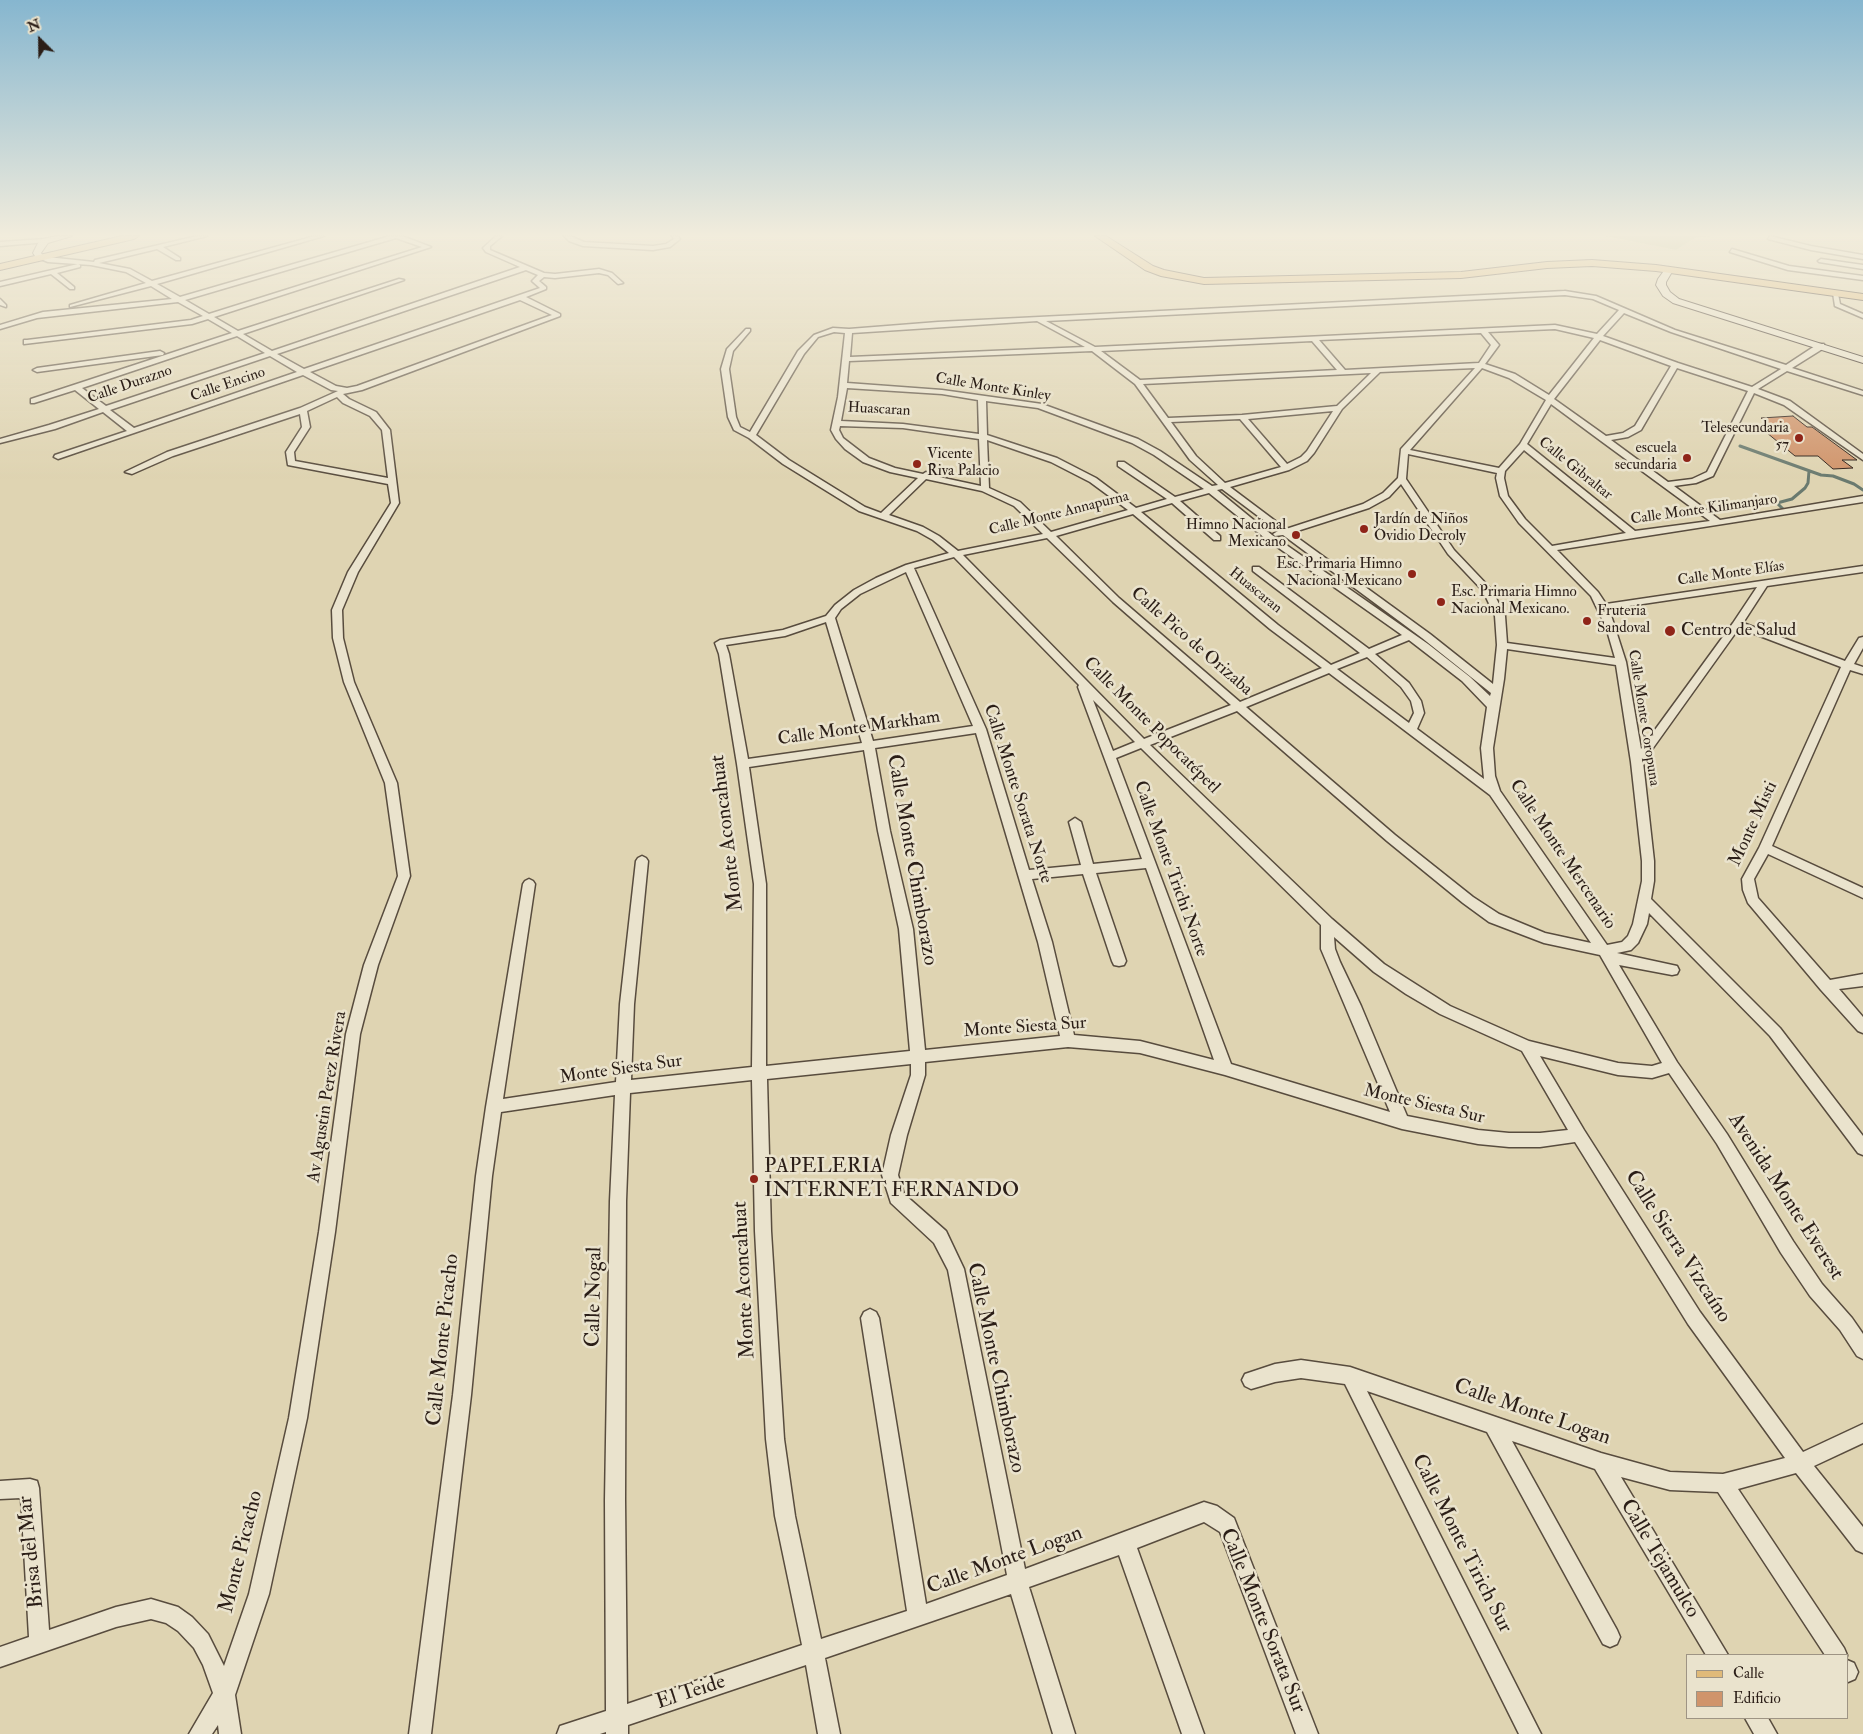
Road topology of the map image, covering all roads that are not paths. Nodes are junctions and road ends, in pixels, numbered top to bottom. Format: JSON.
{"nodes":[{"id":1,"x":33,"y":317,"type":"edge"},
{"id":2,"x":208,"y":317,"type":"joint"},
{"id":3,"x":290,"y":317,"type":"edge"},
{"id":4,"x":377,"y":317,"type":"edge"},
{"id":5,"x":464,"y":317,"type":"edge"},
{"id":6,"x":553,"y":317,"type":"edge"},
{"id":7,"x":1100,"y":317,"type":"edge"},
{"id":8,"x":1617,"y":317,"type":"edge"},
{"id":9,"x":1639,"y":317,"type":"edge"},
{"id":10,"x":1727,"y":317,"type":"edge"},
{"id":11,"x":1040,"y":320,"type":"junction"},
{"id":12,"x":0,"y":327,"type":"edge"},
{"id":13,"x":748,"y":330,"type":"dead end"},
{"id":14,"x":1482,"y":330,"type":"junction"},
{"id":15,"x":849,"y":331,"type":"junction"},
{"id":16,"x":238,"y":334,"type":"junction"},
{"id":17,"x":1598,"y":337,"type":"junction"},
{"id":18,"x":1313,"y":338,"type":"junction"},
{"id":19,"x":27,"y":342,"type":"dead end"},
{"id":20,"x":1821,"y":346,"type":"junction"},
{"id":21,"x":1094,"y":349,"type":"junction"},
{"id":22,"x":271,"y":352,"type":"junction"},
{"id":23,"x":177,"y":353,"type":"junction"},
{"id":24,"x":845,"y":359,"type":"junction"},
{"id":25,"x":1863,"y":360,"type":"edge"},
{"id":26,"x":1481,"y":365,"type":"junction"},
{"id":27,"x":1675,"y":365,"type":"junction"},
{"id":28,"x":1786,"y":368,"type":"junction"},
{"id":29,"x":37,"y":370,"type":"dead end"},
{"id":30,"x":1378,"y":370,"type":"junction"},
{"id":31,"x":1343,"y":372,"type":"junction"},
{"id":32,"x":305,"y":373,"type":"junction"},
{"id":33,"x":1138,"y":382,"type":"junction"},
{"id":34,"x":843,"y":385,"type":"junction"},
{"id":35,"x":76,"y":387,"type":"junction"},
{"id":36,"x":346,"y":390,"type":"junction"},
{"id":37,"x":1752,"y":390,"type":"junction"},
{"id":38,"x":1861,"y":393,"type":"edge"},
{"id":39,"x":338,"y":394,"type":"junction"},
{"id":40,"x":982,"y":398,"type":"junction"},
{"id":41,"x":1550,"y":399,"type":"junction"},
{"id":42,"x":34,"y":401,"type":"dead end"},
{"id":43,"x":104,"y":408,"type":"junction"},
{"id":44,"x":1339,"y":408,"type":"junction"},
{"id":45,"x":304,"y":410,"type":"junction"},
{"id":46,"x":1242,"y":417,"type":"junction"},
{"id":47,"x":1166,"y":420,"type":"junction"},
{"id":48,"x":836,"y":423,"type":"junction"},
{"id":49,"x":132,"y":430,"type":"junction"},
{"id":50,"x":752,"y":436,"type":"junction"},
{"id":51,"x":983,"y":436,"type":"junction"},
{"id":52,"x":1604,"y":439,"type":"junction"},
{"id":53,"x":0,"y":441,"type":"edge"},
{"id":54,"x":1523,"y":445,"type":"junction"},
{"id":55,"x":1404,"y":451,"type":"junction"},
{"id":56,"x":58,"y":457,"type":"dead end"},
{"id":57,"x":1863,"y":458,"type":"edge"},
{"id":58,"x":1121,"y":464,"type":"dead end"},
{"id":59,"x":1286,"y":468,"type":"junction"},
{"id":60,"x":1501,"y":471,"type":"junction"},
{"id":61,"x":128,"y":472,"type":"dead end"},
{"id":62,"x":926,"y":475,"type":"junction"},
{"id":63,"x":1402,"y":479,"type":"junction"},
{"id":64,"x":393,"y":482,"type":"junction"},
{"id":65,"x":1667,"y":485,"type":"junction"},
{"id":66,"x":1224,"y":486,"type":"junction"},
{"id":67,"x":985,"y":489,"type":"junction"},
{"id":68,"x":1210,"y":489,"type":"junction"},
{"id":69,"x":1863,"y":499,"type":"edge"},
{"id":70,"x":1174,"y":500,"type":"junction"},
{"id":71,"x":1135,"y":511,"type":"junction"},
{"id":72,"x":882,"y":517,"type":"junction"},
{"id":73,"x":1718,"y":523,"type":"junction"},
{"id":74,"x":1284,"y":532,"type":"junction"},
{"id":75,"x":1633,"y":534,"type":"junction"},
{"id":76,"x":1050,"y":535,"type":"junction"},
{"id":77,"x":1269,"y":537,"type":"junction"},
{"id":78,"x":1217,"y":538,"type":"dead end"},
{"id":79,"x":1549,"y":549,"type":"junction"},
{"id":80,"x":956,"y":554,"type":"junction"},
{"id":81,"x":910,"y":567,"type":"junction"},
{"id":82,"x":1256,"y":569,"type":"dead end"},
{"id":83,"x":1863,"y":569,"type":"edge"},
{"id":84,"x":1763,"y":585,"type":"junction"},
{"id":85,"x":1603,"y":608,"type":"junction"},
{"id":86,"x":830,"y":618,"type":"junction"},
{"id":87,"x":1737,"y":624,"type":"junction"},
{"id":88,"x":1410,"y":636,"type":"junction"},
{"id":89,"x":1863,"y":640,"type":"edge"},
{"id":90,"x":720,"y":643,"type":"joint"},
{"id":91,"x":1502,"y":644,"type":"junction"},
{"id":92,"x":1369,"y":654,"type":"junction"},
{"id":93,"x":1621,"y":662,"type":"junction"},
{"id":94,"x":1847,"y":666,"type":"junction"},
{"id":95,"x":1329,"y":669,"type":"junction"},
{"id":96,"x":1863,"y":671,"type":"edge"},
{"id":97,"x":1082,"y":682,"type":"junction"},
{"id":98,"x":1496,"y":692,"type":"junction"},
{"id":99,"x":1239,"y":706,"type":"junction"},
{"id":100,"x":1493,"y":706,"type":"junction"},
{"id":101,"x":980,"y":729,"type":"junction"},
{"id":102,"x":1411,"y":731,"type":"junction"},
{"id":103,"x":1143,"y":744,"type":"junction"},
{"id":104,"x":869,"y":746,"type":"junction"},
{"id":105,"x":1110,"y":756,"type":"junction"},
{"id":106,"x":1637,"y":762,"type":"junction"},
{"id":107,"x":743,"y":764,"type":"junction"},
{"id":108,"x":1494,"y":792,"type":"junction"},
{"id":109,"x":1075,"y":822,"type":"dead end"},
{"id":110,"x":1765,"y":848,"type":"junction"},
{"id":111,"x":642,"y":861,"type":"dead end"},
{"id":112,"x":1150,"y":863,"type":"junction"},
{"id":113,"x":1088,"y":869,"type":"junction"},
{"id":114,"x":1025,"y":875,"type":"junction"},
{"id":115,"x":529,"y":884,"type":"dead end"},
{"id":116,"x":1863,"y":893,"type":"edge"},
{"id":117,"x":1644,"y":900,"type":"junction"},
{"id":118,"x":1327,"y":923,"type":"junction"},
{"id":119,"x":1606,"y":954,"type":"junction"},
{"id":120,"x":1119,"y":962,"type":"dead end"},
{"id":121,"x":1672,"y":970,"type":"dead end"},
{"id":122,"x":1863,"y":980,"type":"edge"},
{"id":123,"x":1826,"y":986,"type":"junction"},
{"id":124,"x":1863,"y":1027,"type":"edge"},
{"id":125,"x":1068,"y":1041,"type":"junction"},
{"id":126,"x":1527,"y":1047,"type":"junction"},
{"id":127,"x":918,"y":1056,"type":"junction"},
{"id":128,"x":1672,"y":1066,"type":"junction"},
{"id":129,"x":1225,"y":1069,"type":"junction"},
{"id":130,"x":759,"y":1072,"type":"junction"},
{"id":131,"x":624,"y":1087,"type":"junction"},
{"id":132,"x":494,"y":1107,"type":"junction"},
{"id":133,"x":1402,"y":1122,"type":"junction"},
{"id":134,"x":1579,"y":1135,"type":"junction"},
{"id":135,"x":1863,"y":1148,"type":"edge"},
{"id":136,"x":870,"y":1318,"type":"dead end"},
{"id":137,"x":1863,"y":1350,"type":"edge"},
{"id":138,"x":1350,"y":1376,"type":"junction"},
{"id":139,"x":1251,"y":1380,"type":"dead end"},
{"id":140,"x":298,"y":1418,"type":"joint"},
{"id":141,"x":1493,"y":1425,"type":"junction"},
{"id":142,"x":1863,"y":1434,"type":"edge"},
{"id":143,"x":1601,"y":1462,"type":"junction"},
{"id":144,"x":1800,"y":1463,"type":"junction"},
{"id":145,"x":1723,"y":1483,"type":"junction"},
{"id":146,"x":0,"y":1490,"type":"edge"},
{"id":147,"x":1210,"y":1513,"type":"joint"},
{"id":148,"x":1125,"y":1543,"type":"junction"},
{"id":149,"x":1863,"y":1544,"type":"edge"},
{"id":150,"x":1018,"y":1582,"type":"junction"},
{"id":151,"x":918,"y":1617,"type":"junction"},
{"id":152,"x":1610,"y":1637,"type":"dead end"},
{"id":153,"x":40,"y":1642,"type":"junction"},
{"id":154,"x":814,"y":1652,"type":"junction"},
{"id":155,"x":1717,"y":1654,"type":"edge"},
{"id":156,"x":1836,"y":1654,"type":"edge"},
{"id":157,"x":0,"y":1657,"type":"edge"},
{"id":158,"x":224,"y":1695,"type":"junction"},
{"id":159,"x":1757,"y":1719,"type":"edge"},
{"id":160,"x":617,"y":1726,"type":"edge"},
{"id":161,"x":200,"y":1734,"type":"edge"},
{"id":162,"x":230,"y":1734,"type":"edge"},
{"id":163,"x":420,"y":1734,"type":"edge"},
{"id":164,"x":568,"y":1734,"type":"edge"},
{"id":165,"x":829,"y":1734,"type":"edge"},
{"id":166,"x":1064,"y":1734,"type":"edge"},
{"id":167,"x":1193,"y":1734,"type":"edge"},
{"id":168,"x":1307,"y":1734,"type":"edge"},
{"id":169,"x":1530,"y":1734,"type":"edge"},
{"id":170,"x":1766,"y":1734,"type":"edge"}],
"edges":[{"from":1,"to":12,"type":"street"},
{"from":2,"to":16,"type":"street"},
{"from":2,"to":19,"type":"street"},
{"from":3,"to":16,"type":"street"},
{"from":4,"to":22,"type":"street","name":"Calle Durazno"},
{"from":5,"to":32,"type":"street","name":"Calle Encino"},
{"from":6,"to":36,"type":"street"},
{"from":7,"to":11,"type":"street"},
{"from":8,"to":17,"type":"street"},
{"from":9,"to":28,"type":"street"},
{"from":10,"to":20,"type":"street"},
{"from":11,"to":15,"type":"street"},
{"from":11,"to":21,"type":"street"},
{"from":13,"to":50,"type":"street","name":"Calle Monte Popocatépetl"},
{"from":14,"to":17,"type":"street"},
{"from":14,"to":18,"type":"street"},
{"from":14,"to":26,"type":"street"},
{"from":15,"to":24,"type":"street"},
{"from":15,"to":50,"type":"street"},
{"from":16,"to":22,"type":"street"},
{"from":16,"to":23,"type":"street"},
{"from":17,"to":27,"type":"street"},
{"from":17,"to":41,"type":"street"},
{"from":18,"to":21,"type":"street"},
{"from":18,"to":31,"type":"street"},
{"from":20,"to":25,"type":"street"},
{"from":20,"to":28,"type":"street"},
{"from":21,"to":24,"type":"street"},
{"from":21,"to":33,"type":"street"},
{"from":22,"to":32,"type":"street"},
{"from":22,"to":43,"type":"street","name":"Calle Durazno"},
{"from":23,"to":29,"type":"street"},
{"from":23,"to":35,"type":"street"},
{"from":24,"to":34,"type":"street"},
{"from":26,"to":30,"type":"street"},
{"from":26,"to":41,"type":"street"},
{"from":26,"to":55,"type":"street"},
{"from":27,"to":37,"type":"street"},
{"from":27,"to":52,"type":"street"},
{"from":28,"to":37,"type":"street"},
{"from":28,"to":38,"type":"street"},
{"from":30,"to":31,"type":"street"},
{"from":30,"to":44,"type":"street","name":"Calle Monte Annapurna"},
{"from":31,"to":33,"type":"street"},
{"from":32,"to":36,"type":"street"},
{"from":32,"to":49,"type":"street","name":"Calle Encino"},
{"from":33,"to":47,"type":"street"},
{"from":34,"to":40,"type":"street","name":"Calle Monte Kinley"},
{"from":34,"to":48,"type":"street"},
{"from":35,"to":42,"type":"street"},
{"from":35,"to":43,"type":"street"},
{"from":36,"to":39,"type":"street"},
{"from":37,"to":57,"type":"street"},
{"from":37,"to":65,"type":"street"},
{"from":39,"to":45,"type":"street"},
{"from":39,"to":64,"type":"street","name":"Av Agustin Perez Rivera"},
{"from":40,"to":51,"type":"street"},
{"from":40,"to":68,"type":"street","name":"Calle Monte Kinley"},
{"from":41,"to":52,"type":"street"},
{"from":41,"to":54,"type":"street"},
{"from":43,"to":49,"type":"street"},
{"from":43,"to":53,"type":"street","name":"Calle Durazno"},
{"from":44,"to":46,"type":"street"},
{"from":44,"to":59,"type":"street","name":"Calle Monte Annapurna"},
{"from":45,"to":61,"type":"street"},
{"from":45,"to":64,"type":"street"},
{"from":46,"to":47,"type":"street"},
{"from":46,"to":59,"type":"street"},
{"from":47,"to":66,"type":"street"},
{"from":48,"to":51,"type":"street","name":"Huascaran"},
{"from":48,"to":62,"type":"street","name":"Calle Pico de Orizaba"},
{"from":49,"to":56,"type":"street","name":"Calle Encino"},
{"from":50,"to":72,"type":"street","name":"Calle Monte Popocatépetl"},
{"from":51,"to":67,"type":"street"},
{"from":51,"to":71,"type":"street","name":"Huascaran"},
{"from":52,"to":65,"type":"street"},
{"from":54,"to":60,"type":"street"},
{"from":54,"to":75,"type":"street","name":"Calle Gibraltar"},
{"from":55,"to":60,"type":"street"},
{"from":55,"to":63,"type":"street"},
{"from":58,"to":70,"type":"street"},
{"from":59,"to":66,"type":"street","name":"Calle Monte Annapurna"},
{"from":60,"to":79,"type":"street","name":"Calle Monte Coropuna"},
{"from":62,"to":67,"type":"street","name":"Calle Pico de Orizaba"},
{"from":62,"to":72,"type":"street"},
{"from":63,"to":74,"type":"street"},
{"from":63,"to":91,"type":"street","name":"Calle Monte Mercenario"},
{"from":64,"to":140,"type":"street","name":"Av Agustin Perez Rivera"},
{"from":65,"to":73,"type":"street"},
{"from":66,"to":68,"type":"street","name":"Calle Monte Annapurna"},
{"from":66,"to":74,"type":"street"},
{"from":67,"to":76,"type":"street","name":"Calle Pico de Orizaba"},
{"from":68,"to":70,"type":"street","name":"Calle Monte Annapurna"},
{"from":68,"to":77,"type":"street","name":"Calle Monte Kinley"},
{"from":69,"to":73,"type":"street","name":"Calle Monte Kilimanjaro"},
{"from":70,"to":71,"type":"street","name":"Calle Monte Annapurna"},
{"from":70,"to":78,"type":"street"},
{"from":71,"to":76,"type":"street","name":"Calle Monte Annapurna"},
{"from":71,"to":95,"type":"street","name":"Huascaran"},
{"from":72,"to":80,"type":"street","name":"Calle Monte Popocatépetl"},
{"from":73,"to":75,"type":"street","name":"Calle Monte Kilimanjaro"},
{"from":74,"to":77,"type":"street"},
{"from":74,"to":98,"type":"street"},
{"from":75,"to":79,"type":"street","name":"Calle Monte Kilimanjaro"},
{"from":76,"to":80,"type":"street","name":"Calle Monte Annapurna"},
{"from":76,"to":99,"type":"street","name":"Calle Pico de Orizaba"},
{"from":77,"to":88,"type":"street","name":"Calle Monte Kinley"},
{"from":79,"to":85,"type":"street","name":"Calle Monte Coropuna"},
{"from":80,"to":81,"type":"street","name":"Calle Monte Annapurna"},
{"from":80,"to":97,"type":"street","name":"Calle Monte Popocatépetl"},
{"from":81,"to":86,"type":"street","name":"Calle Monte Annapurna"},
{"from":81,"to":101,"type":"street","name":"Calle Monte Sorata Norte"},
{"from":82,"to":92,"type":"street"},
{"from":83,"to":84,"type":"street","name":"Calle Monte Elías"},
{"from":84,"to":85,"type":"street","name":"Calle Monte Elías"},
{"from":84,"to":87,"type":"street"},
{"from":85,"to":93,"type":"street","name":"Calle Monte Coropuna"},
{"from":86,"to":90,"type":"street","name":"Calle Monte Annapurna"},
{"from":86,"to":104,"type":"street","name":"Calle Monte Chimborazo"},
{"from":87,"to":94,"type":"street"},
{"from":87,"to":106,"type":"street"},
{"from":88,"to":92,"type":"street"},
{"from":88,"to":100,"type":"street","name":"Calle Monte Kinley"},
{"from":89,"to":94,"type":"street","name":"Monte Misti"},
{"from":90,"to":107,"type":"street","name":"Monte Aconcahuat"},
{"from":91,"to":93,"type":"street"},
{"from":91,"to":98,"type":"street","name":"Calle Monte Mercenario"},
{"from":92,"to":95,"type":"street"},
{"from":92,"to":102,"type":"street"},
{"from":93,"to":106,"type":"street","name":"Calle Monte Coropuna"},
{"from":94,"to":96,"type":"street"},
{"from":94,"to":110,"type":"street","name":"Monte Misti"},
{"from":95,"to":99,"type":"street"},
{"from":95,"to":102,"type":"street","name":"Huascaran"},
{"from":97,"to":103,"type":"street","name":"Calle Monte Popocatépetl"},
{"from":97,"to":105,"type":"street","name":"Calle Monte Trichi Norte"},
{"from":98,"to":100,"type":"street","name":"Calle Monte Mercenario"},
{"from":99,"to":103,"type":"street"},
{"from":99,"to":119,"type":"street","name":"Calle Pico de Orizaba"},
{"from":100,"to":108,"type":"street","name":"Calle Monte Mercenario"},
{"from":101,"to":104,"type":"street","name":"Calle Monte Markham"},
{"from":101,"to":114,"type":"street","name":"Calle Monte Sorata Norte"},
{"from":102,"to":108,"type":"street","name":"Huascaran"},
{"from":103,"to":105,"type":"street"},
{"from":103,"to":118,"type":"street","name":"Calle Monte Popocatépetl"},
{"from":104,"to":107,"type":"street","name":"Calle Monte Markham"},
{"from":104,"to":127,"type":"street","name":"Calle Monte Chimborazo"},
{"from":105,"to":112,"type":"street","name":"Calle Monte Trichi Norte"},
{"from":106,"to":117,"type":"street","name":"Calle Monte Coropuna"},
{"from":107,"to":130,"type":"street","name":"Monte Aconcahuat"},
{"from":108,"to":119,"type":"street","name":"Calle Monte Mercenario"},
{"from":109,"to":113,"type":"street"},
{"from":110,"to":116,"type":"street"},
{"from":110,"to":123,"type":"street","name":"Monte Misti"},
{"from":111,"to":131,"type":"street","name":"Calle Nogal"},
{"from":112,"to":113,"type":"street"},
{"from":112,"to":129,"type":"street","name":"Calle Monte Trichi Norte"},
{"from":113,"to":114,"type":"street"},
{"from":113,"to":120,"type":"street"},
{"from":114,"to":125,"type":"street","name":"Calle Monte Sorata Norte"},
{"from":115,"to":132,"type":"street","name":"Calle Monte Picacho"},
{"from":117,"to":119,"type":"street","name":"Calle Monte Coropuna"},
{"from":117,"to":135,"type":"street"},
{"from":118,"to":126,"type":"street","name":"Calle Monte Popocatépetl"},
{"from":118,"to":133,"type":"street"},
{"from":119,"to":121,"type":"street","name":"Calle Pico de Orizaba"},
{"from":119,"to":128,"type":"street","name":"Calle Monte Mercenario"},
{"from":122,"to":123,"type":"street"},
{"from":123,"to":124,"type":"street","name":"Monte Misti"},
{"from":125,"to":127,"type":"street","name":"Monte Siesta Sur"},
{"from":125,"to":129,"type":"street","name":"Monte Siesta Sur"},
{"from":126,"to":128,"type":"street","name":"Calle Monte Popocatépetl"},
{"from":126,"to":134,"type":"street","name":"Calle Sierra Vizcaíno"},
{"from":127,"to":130,"type":"street","name":"Monte Siesta Sur"},
{"from":127,"to":150,"type":"street","name":"Calle Monte Chimborazo"},
{"from":128,"to":137,"type":"street","name":"Avenida Monte Everest"},
{"from":129,"to":133,"type":"street","name":"Monte Siesta Sur"},
{"from":130,"to":131,"type":"street","name":"Monte Siesta Sur"},
{"from":130,"to":154,"type":"street","name":"Monte Aconcahuat"},
{"from":131,"to":132,"type":"street","name":"Monte Siesta Sur"},
{"from":131,"to":160,"type":"street","name":"Calle Nogal"},
{"from":132,"to":163,"type":"street","name":"Calle Monte Picacho"},
{"from":133,"to":134,"type":"street","name":"Monte Siesta Sur"},
{"from":134,"to":144,"type":"street","name":"Calle Sierra Vizcaíno"},
{"from":136,"to":151,"type":"street"},
{"from":138,"to":139,"type":"street","name":"Calle Monte Logan"},
{"from":138,"to":141,"type":"street","name":"Calle Monte Logan"},
{"from":138,"to":169,"type":"street","name":"Calle Monte Tirich Sur"},
{"from":140,"to":158,"type":"street","name":"Monte Picacho"},
{"from":141,"to":143,"type":"street","name":"Calle Monte Logan"},
{"from":141,"to":152,"type":"street"},
{"from":142,"to":144,"type":"street"},
{"from":143,"to":145,"type":"street","name":"Calle Monte Logan"},
{"from":143,"to":155,"type":"street","name":"Calle Tejamulco"},
{"from":144,"to":145,"type":"street","name":"Calle Monte Logan"},
{"from":144,"to":149,"type":"street","name":"Calle Sierra Vizcaíno"},
{"from":145,"to":156,"type":"street"},
{"from":146,"to":153,"type":"street","name":"Brisa del Mar"},
{"from":147,"to":148,"type":"street","name":"Calle Monte Logan"},
{"from":147,"to":168,"type":"street","name":"Calle Monte Sorata Sur"},
{"from":148,"to":150,"type":"street","name":"Calle Monte Logan"},
{"from":148,"to":167,"type":"street"},
{"from":150,"to":151,"type":"street","name":"Calle Monte Logan"},
{"from":150,"to":166,"type":"street","name":"Calle Monte Chimborazo"},
{"from":151,"to":154,"type":"street","name":"Calle Monte Logan"},
{"from":153,"to":157,"type":"street"},
{"from":153,"to":158,"type":"street"},
{"from":154,"to":160,"type":"street","name":"El Teide"},
{"from":154,"to":165,"type":"street","name":"Monte Aconcahuat"},
{"from":158,"to":161,"type":"street","name":"Monte Picacho"},
{"from":158,"to":162,"type":"street"},
{"from":159,"to":170,"type":"street"},
{"from":160,"to":164,"type":"street","name":"El Teide"}]}
